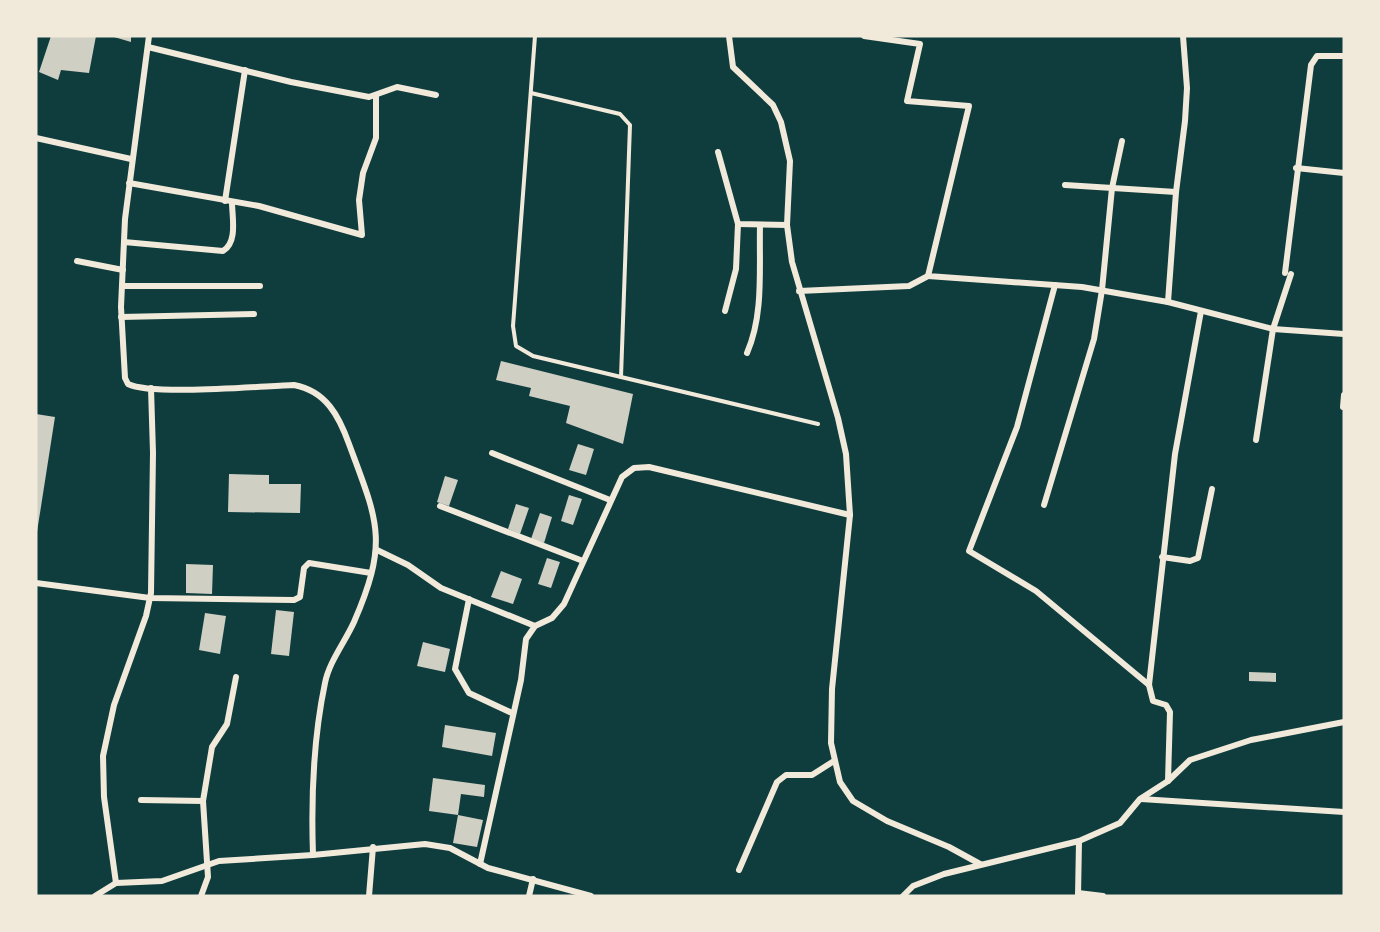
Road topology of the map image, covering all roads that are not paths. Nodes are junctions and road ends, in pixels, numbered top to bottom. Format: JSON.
{"nodes":[{"id":1,"x":149,"y":36,"type":"edge"},
{"id":2,"x":535,"y":36,"type":"edge"},
{"id":3,"x":729,"y":36,"type":"edge"},
{"id":4,"x":864,"y":36,"type":"edge"},
{"id":5,"x":1183,"y":36,"type":"edge"},
{"id":6,"x":148,"y":47,"type":"junction"},
{"id":7,"x":1344,"y":56,"type":"edge"},
{"id":8,"x":245,"y":70,"type":"junction"},
{"id":9,"x":531,"y":93,"type":"junction"},
{"id":10,"x":436,"y":95,"type":"dead end"},
{"id":11,"x":376,"y":96,"type":"junction"},
{"id":12,"x":36,"y":138,"type":"edge"},
{"id":13,"x":1122,"y":141,"type":"dead end"},
{"id":14,"x":717,"y":152,"type":"dead end"},
{"id":15,"x":132,"y":159,"type":"junction"},
{"id":16,"x":1296,"y":168,"type":"junction"},
{"id":17,"x":1344,"y":172,"type":"edge"},
{"id":18,"x":129,"y":183,"type":"junction"},
{"id":19,"x":1065,"y":185,"type":"dead end"},
{"id":20,"x":1112,"y":188,"type":"junction"},
{"id":21,"x":1176,"y":192,"type":"junction"},
{"id":22,"x":229,"y":202,"type":"junction"},
{"id":23,"x":738,"y":224,"type":"junction"},
{"id":24,"x":787,"y":225,"type":"junction"},
{"id":25,"x":760,"y":226,"type":"junction"},
{"id":26,"x":124,"y":242,"type":"junction"},
{"id":27,"x":77,"y":261,"type":"dead end"},
{"id":28,"x":123,"y":270,"type":"junction"},
{"id":29,"x":928,"y":276,"type":"junction"},
{"id":30,"x":1055,"y":285,"type":"junction"},
{"id":31,"x":122,"y":286,"type":"junction"},
{"id":32,"x":260,"y":286,"type":"dead end"},
{"id":33,"x":1102,"y":290,"type":"junction"},
{"id":34,"x":799,"y":291,"type":"junction"},
{"id":35,"x":1168,"y":302,"type":"junction"},
{"id":36,"x":725,"y":311,"type":"dead end"},
{"id":37,"x":1201,"y":311,"type":"junction"},
{"id":38,"x":254,"y":314,"type":"dead end"},
{"id":39,"x":121,"y":317,"type":"junction"},
{"id":40,"x":1274,"y":329,"type":"junction"},
{"id":41,"x":1344,"y":334,"type":"edge"},
{"id":42,"x":747,"y":353,"type":"dead end"},
{"id":43,"x":621,"y":377,"type":"junction"},
{"id":44,"x":151,"y":388,"type":"junction"},
{"id":45,"x":1344,"y":395,"type":"edge"},
{"id":46,"x":1343,"y":407,"type":"edge"},
{"id":47,"x":818,"y":424,"type":"dead end"},
{"id":48,"x":1257,"y":440,"type":"dead end"},
{"id":49,"x":492,"y":453,"type":"dead end"},
{"id":50,"x":1212,"y":489,"type":"dead end"},
{"id":51,"x":610,"y":500,"type":"junction"},
{"id":52,"x":1044,"y":505,"type":"dead end"},
{"id":53,"x":440,"y":506,"type":"dead end"},
{"id":54,"x":850,"y":515,"type":"junction"},
{"id":55,"x":377,"y":550,"type":"junction"},
{"id":56,"x":1162,"y":557,"type":"junction"},
{"id":57,"x":583,"y":561,"type":"junction"},
{"id":58,"x":371,"y":573,"type":"junction"},
{"id":59,"x":36,"y":583,"type":"edge"},
{"id":60,"x":150,"y":598,"type":"junction"},
{"id":61,"x":469,"y":599,"type":"junction"},
{"id":62,"x":535,"y":626,"type":"junction"},
{"id":63,"x":236,"y":677,"type":"dead end"},
{"id":64,"x":1149,"y":685,"type":"junction"},
{"id":65,"x":512,"y":713,"type":"junction"},
{"id":66,"x":1344,"y":722,"type":"edge"},
{"id":67,"x":834,"y":761,"type":"junction"},
{"id":68,"x":1168,"y":781,"type":"junction"},
{"id":69,"x":1140,"y":799,"type":"junction"},
{"id":70,"x":141,"y":800,"type":"dead end"},
{"id":71,"x":203,"y":801,"type":"junction"},
{"id":72,"x":1344,"y":812,"type":"edge"},
{"id":73,"x":1079,"y":841,"type":"junction"},
{"id":74,"x":373,"y":847,"type":"junction"},
{"id":75,"x":314,"y":855,"type":"junction"},
{"id":76,"x":480,"y":864,"type":"junction"},
{"id":77,"x":980,"y":864,"type":"junction"},
{"id":78,"x":207,"y":865,"type":"junction"},
{"id":79,"x":739,"y":870,"type":"dead end"},
{"id":80,"x":533,"y":879,"type":"junction"},
{"id":81,"x":116,"y":884,"type":"junction"},
{"id":82,"x":1078,"y":894,"type":"edge"},
{"id":83,"x":95,"y":896,"type":"edge"},
{"id":84,"x":201,"y":896,"type":"edge"},
{"id":85,"x":369,"y":896,"type":"edge"},
{"id":86,"x":529,"y":896,"type":"edge"},
{"id":87,"x":591,"y":896,"type":"edge"},
{"id":88,"x":903,"y":896,"type":"edge"},
{"id":89,"x":1103,"y":896,"type":"edge"}],
"edges":[{"from":1,"to":6,"type":"street"},
{"from":2,"to":9,"type":"lane"},
{"from":3,"to":24,"type":"street"},
{"from":4,"to":29,"type":"street"},
{"from":5,"to":21,"type":"street"},
{"from":6,"to":8,"type":"street"},
{"from":6,"to":15,"type":"street"},
{"from":7,"to":16,"type":"street"},
{"from":8,"to":11,"type":"street"},
{"from":8,"to":22,"type":"street"},
{"from":9,"to":43,"type":"lane"},
{"from":9,"to":43,"type":"lane"},
{"from":10,"to":11,"type":"street"},
{"from":11,"to":22,"type":"street"},
{"from":12,"to":15,"type":"street"},
{"from":13,"to":20,"type":"street"},
{"from":14,"to":23,"type":"street"},
{"from":15,"to":18,"type":"street"},
{"from":16,"to":17,"type":"street"},
{"from":16,"to":40,"type":"street"},
{"from":18,"to":22,"type":"street"},
{"from":18,"to":26,"type":"street"},
{"from":19,"to":20,"type":"street"},
{"from":20,"to":21,"type":"street"},
{"from":20,"to":33,"type":"street"},
{"from":21,"to":35,"type":"street"},
{"from":22,"to":26,"type":"street"},
{"from":23,"to":25,"type":"street"},
{"from":23,"to":36,"type":"street"},
{"from":24,"to":25,"type":"street"},
{"from":24,"to":34,"type":"street"},
{"from":25,"to":42,"type":"street"},
{"from":26,"to":28,"type":"street"},
{"from":27,"to":28,"type":"street"},
{"from":28,"to":31,"type":"street"},
{"from":29,"to":30,"type":"street"},
{"from":29,"to":34,"type":"street"},
{"from":30,"to":33,"type":"street"},
{"from":30,"to":64,"type":"street"},
{"from":31,"to":32,"type":"street"},
{"from":31,"to":39,"type":"street"},
{"from":33,"to":35,"type":"street"},
{"from":33,"to":52,"type":"street"},
{"from":34,"to":54,"type":"street"},
{"from":35,"to":37,"type":"street"},
{"from":37,"to":40,"type":"street"},
{"from":37,"to":56,"type":"street"},
{"from":38,"to":39,"type":"street"},
{"from":39,"to":44,"type":"street"},
{"from":40,"to":41,"type":"street"},
{"from":40,"to":48,"type":"street"},
{"from":43,"to":47,"type":"lane"},
{"from":44,"to":55,"type":"street"},
{"from":44,"to":60,"type":"street"},
{"from":45,"to":46,"type":"street"},
{"from":49,"to":51,"type":"street"},
{"from":50,"to":56,"type":"street"},
{"from":51,"to":54,"type":"street"},
{"from":51,"to":57,"type":"street"},
{"from":53,"to":57,"type":"street"},
{"from":54,"to":67,"type":"street"},
{"from":55,"to":58,"type":"street"},
{"from":55,"to":61,"type":"street"},
{"from":56,"to":64,"type":"street"},
{"from":57,"to":62,"type":"street"},
{"from":58,"to":60,"type":"street"},
{"from":58,"to":75,"type":"street"},
{"from":59,"to":60,"type":"street"},
{"from":60,"to":81,"type":"street"},
{"from":61,"to":62,"type":"street"},
{"from":61,"to":65,"type":"street"},
{"from":62,"to":65,"type":"street"},
{"from":63,"to":71,"type":"street"},
{"from":64,"to":68,"type":"street"},
{"from":65,"to":76,"type":"street"},
{"from":66,"to":68,"type":"street"},
{"from":67,"to":77,"type":"street"},
{"from":67,"to":79,"type":"street"},
{"from":68,"to":69,"type":"street"},
{"from":69,"to":72,"type":"street"},
{"from":69,"to":73,"type":"street"},
{"from":70,"to":71,"type":"street"},
{"from":71,"to":78,"type":"street"},
{"from":73,"to":77,"type":"street"},
{"from":73,"to":82,"type":"street"},
{"from":74,"to":75,"type":"street"},
{"from":74,"to":76,"type":"street"},
{"from":74,"to":85,"type":"street"},
{"from":75,"to":78,"type":"street"},
{"from":76,"to":80,"type":"street"},
{"from":77,"to":88,"type":"street"},
{"from":78,"to":81,"type":"street"},
{"from":78,"to":84,"type":"street"},
{"from":80,"to":86,"type":"street"},
{"from":80,"to":87,"type":"street"},
{"from":81,"to":83,"type":"street"},
{"from":82,"to":89,"type":"street"}]}
